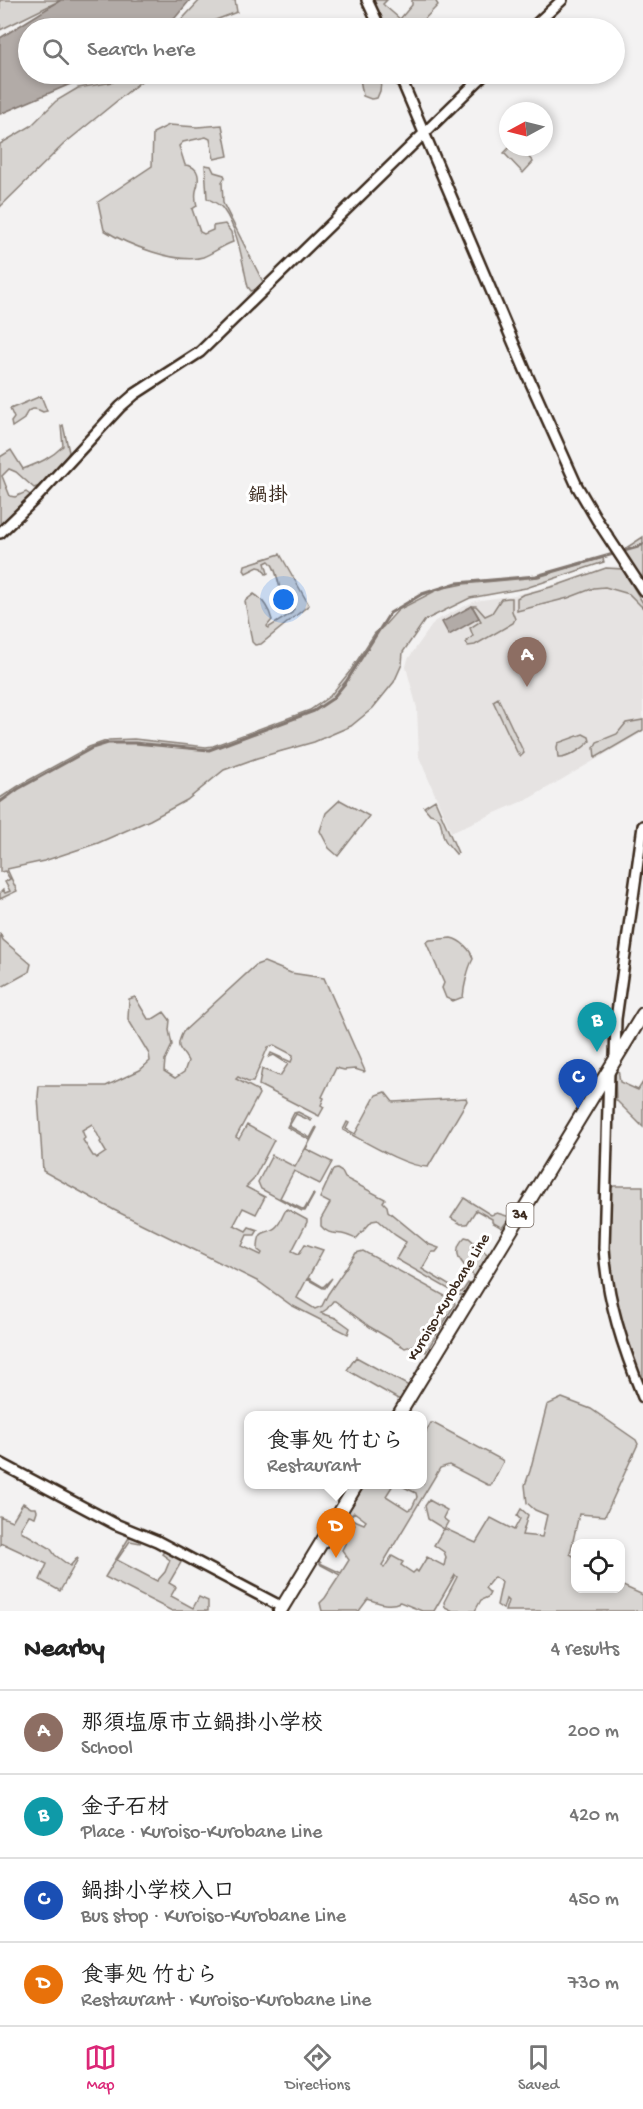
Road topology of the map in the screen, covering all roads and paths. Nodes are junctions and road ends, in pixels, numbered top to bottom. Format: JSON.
{"nodes":[{"id":1,"x":367,"y":0,"type":"edge"},
{"id":2,"x":562,"y":0,"type":"edge"},
{"id":3,"x":375,"y":18,"type":"edge"},
{"id":4,"x":543,"y":18,"type":"edge"},
{"id":5,"x":403,"y":84,"type":"edge"},
{"id":6,"x":475,"y":84,"type":"edge"},
{"id":7,"x":425,"y":132,"type":"junction"},
{"id":8,"x":0,"y":533,"type":"edge"},
{"id":9,"x":643,"y":590,"type":"edge"},
{"id":10,"x":643,"y":826,"type":"edge"},
{"id":11,"x":643,"y":1014,"type":"edge"},
{"id":12,"x":612,"y":1066,"type":"junction"},
{"id":13,"x":643,"y":1397,"type":"edge"},
{"id":14,"x":401,"y":1411,"type":"edge"},
{"id":15,"x":0,"y":1463,"type":"edge"},
{"id":16,"x":355,"y":1489,"type":"edge"},
{"id":17,"x":281,"y":1609,"type":"edge"}],
"edges":[{"from":1,"to":3,"type":"street"},
{"from":2,"to":4,"type":"street"},
{"from":5,"to":7,"type":"street"},
{"from":6,"to":7,"type":"street"},
{"from":7,"to":8,"type":"street"},
{"from":7,"to":9,"type":"street"},
{"from":10,"to":12,"type":"street"},
{"from":11,"to":12,"type":"main road","name":"Kuroiso-Kurobane Line","number":"34"},
{"from":12,"to":13,"type":"street"},
{"from":12,"to":14,"type":"main road","name":"Kuroiso-Kurobane Line","number":"34"},
{"from":15,"to":17,"type":"street"},
{"from":16,"to":17,"type":"main road"}]}
